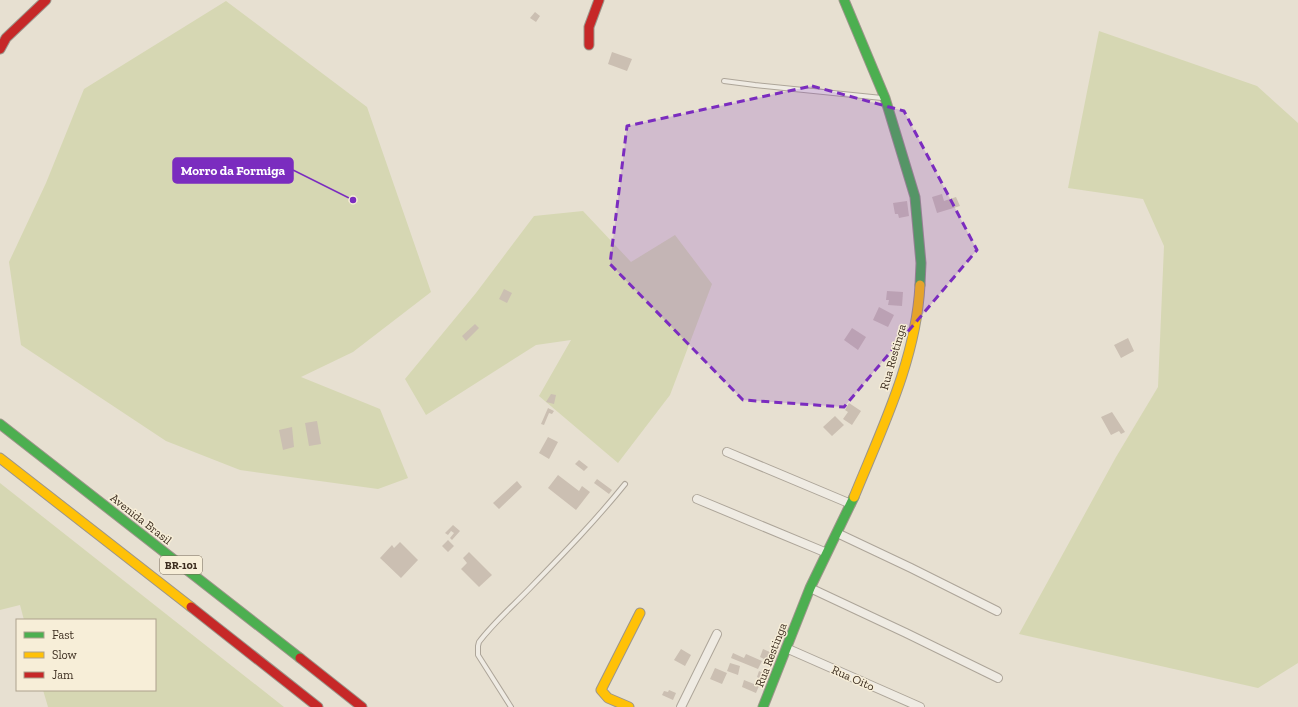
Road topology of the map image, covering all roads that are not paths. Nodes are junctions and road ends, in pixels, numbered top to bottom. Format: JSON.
{"nodes":[{"id":1,"x":46,"y":0,"type":"edge"},
{"id":2,"x":599,"y":0,"type":"edge"},
{"id":3,"x":844,"y":0,"type":"edge"},
{"id":4,"x":589,"y":45,"type":"dead end"},
{"id":5,"x":0,"y":49,"type":"edge"},
{"id":6,"x":724,"y":81,"type":"dead end"},
{"id":7,"x":885,"y":98,"type":"junction"},
{"id":8,"x":0,"y":424,"type":"edge"},
{"id":9,"x":727,"y":452,"type":"dead end"},
{"id":10,"x":0,"y":458,"type":"edge"},
{"id":11,"x":625,"y":484,"type":"dead end"},
{"id":12,"x":697,"y":499,"type":"dead end"},
{"id":13,"x":851,"y":504,"type":"junction"},
{"id":14,"x":838,"y":533,"type":"junction"},
{"id":15,"x":827,"y":553,"type":"junction"},
{"id":16,"x":810,"y":588,"type":"junction"},
{"id":17,"x":997,"y":611,"type":"dead end"},
{"id":18,"x":640,"y":613,"type":"dead end"},
{"id":19,"x":717,"y":634,"type":"dead end"},
{"id":20,"x":786,"y":648,"type":"junction"},
{"id":21,"x":998,"y":678,"type":"dead end"},
{"id":22,"x":318,"y":707,"type":"edge"},
{"id":23,"x":362,"y":707,"type":"edge"},
{"id":24,"x":511,"y":707,"type":"edge"},
{"id":25,"x":629,"y":707,"type":"edge"},
{"id":26,"x":681,"y":707,"type":"edge"},
{"id":27,"x":764,"y":707,"type":"edge"},
{"id":28,"x":920,"y":707,"type":"edge"}],
"edges":[{"from":1,"to":5,"type":"main road"},
{"from":2,"to":4,"type":"main road"},
{"from":3,"to":7,"type":"main road","name":"Rua Restinga"},
{"from":6,"to":7,"type":"lane"},
{"from":7,"to":13,"type":"main road","name":"Rua Restinga"},
{"from":8,"to":23,"type":"main road","name":"Avenida Brasil","number":"BR-101"},
{"from":9,"to":13,"type":"street"},
{"from":10,"to":22,"type":"main road","number":"BR-101"},
{"from":11,"to":24,"type":"lane"},
{"from":12,"to":15,"type":"street"},
{"from":13,"to":14,"type":"main road","name":"Rua Restinga"},
{"from":14,"to":15,"type":"main road","name":"Rua Restinga"},
{"from":14,"to":17,"type":"street"},
{"from":15,"to":16,"type":"main road","name":"Rua Restinga"},
{"from":16,"to":20,"type":"main road","name":"Rua Restinga"},
{"from":16,"to":21,"type":"street"},
{"from":18,"to":25,"type":"main road"},
{"from":19,"to":26,"type":"street"},
{"from":20,"to":27,"type":"main road","name":"Rua Restinga"},
{"from":20,"to":28,"type":"street","name":"Rua Oito"}]}
